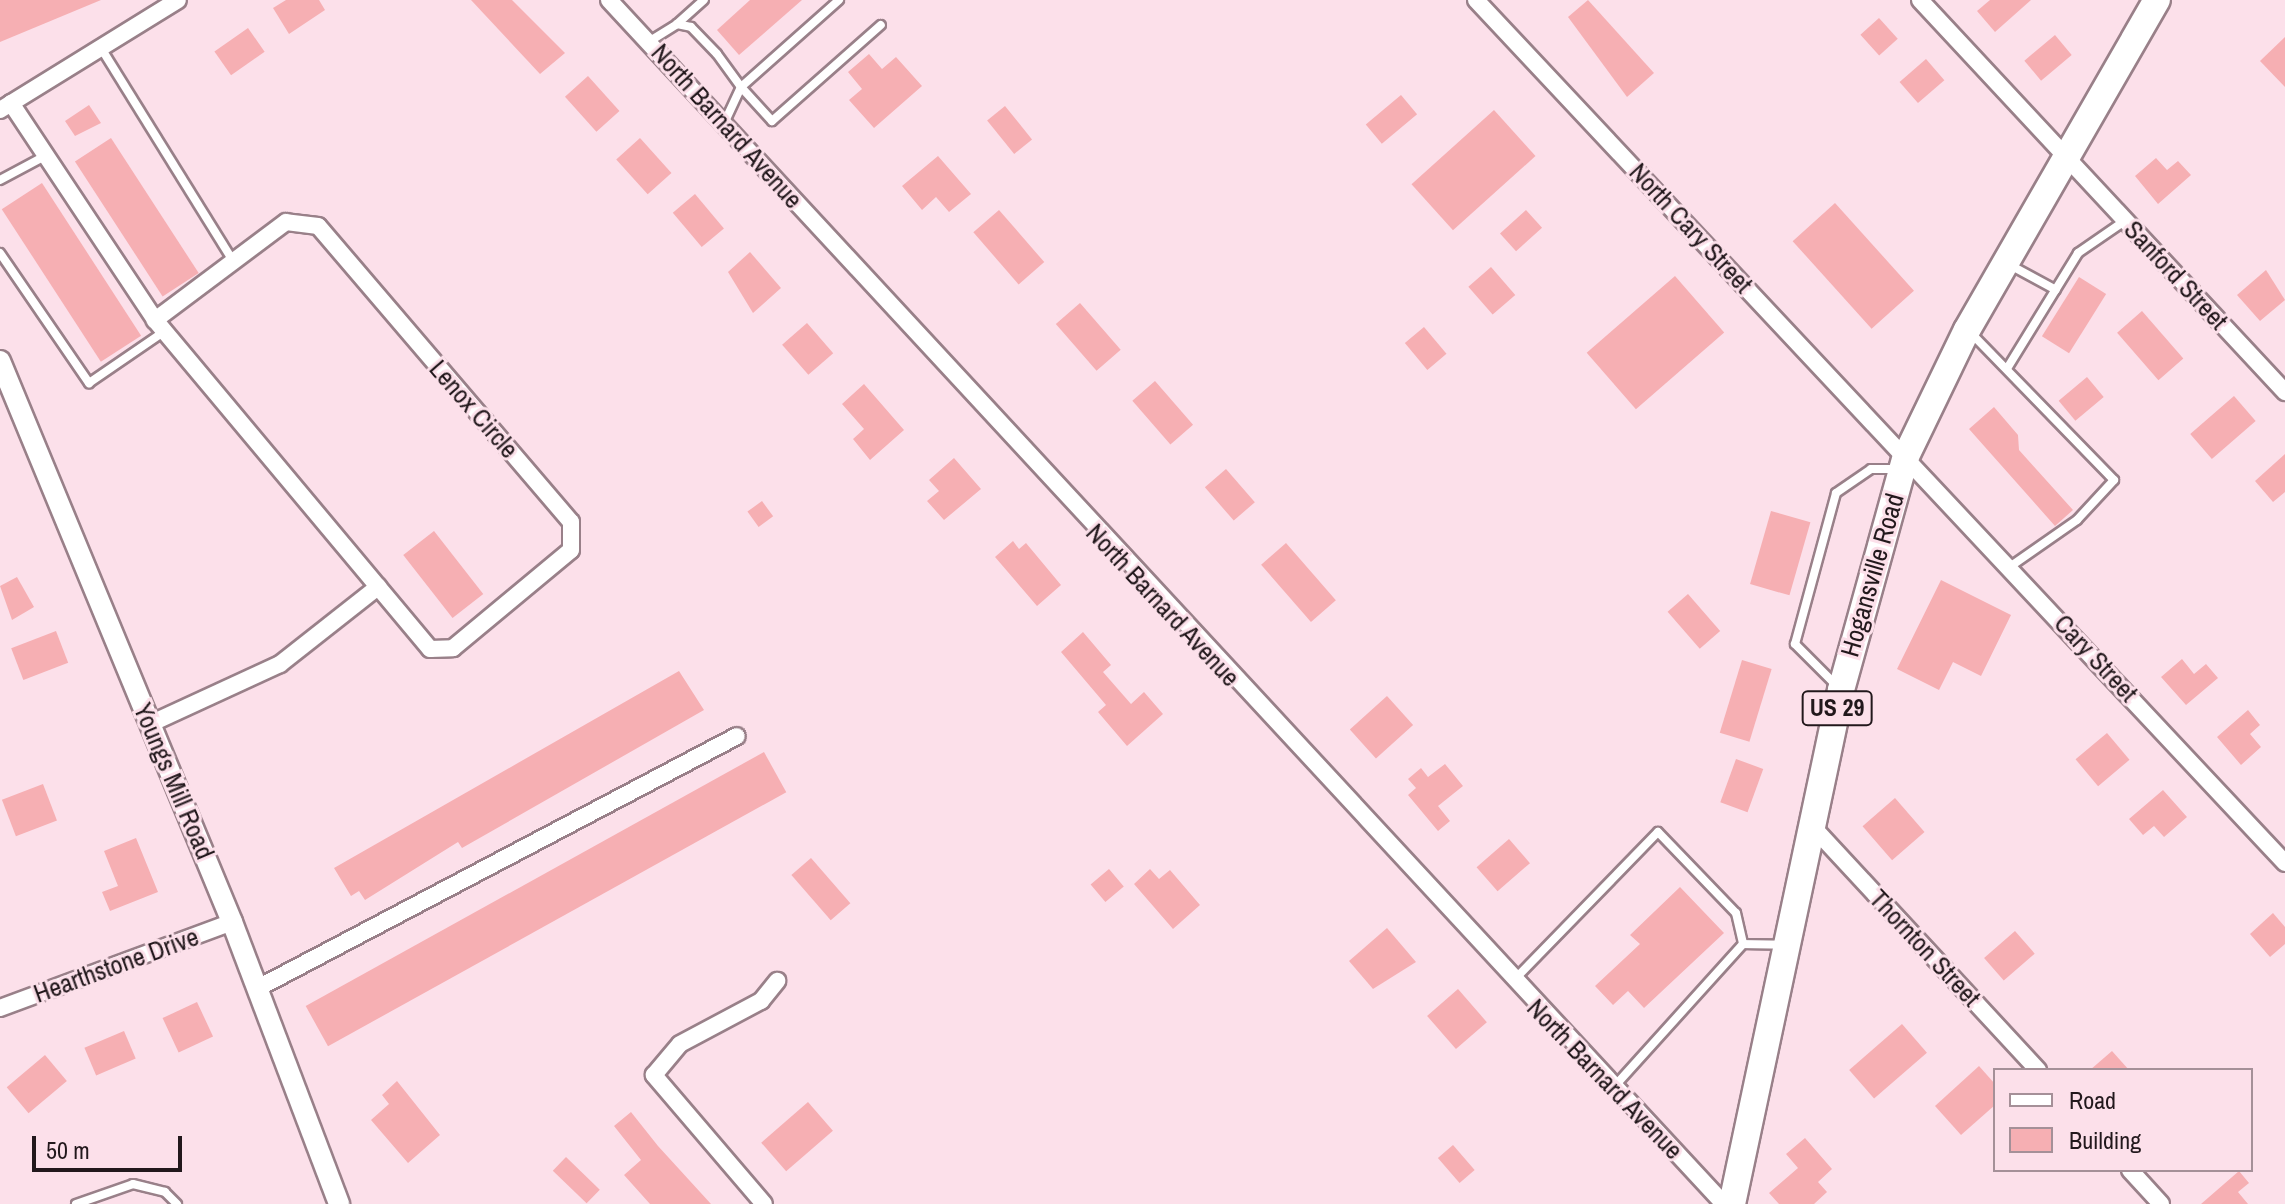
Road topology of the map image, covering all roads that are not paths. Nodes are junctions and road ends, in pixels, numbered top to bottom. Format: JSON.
{"nodes":[{"id":1,"x":178,"y":0,"type":"edge"},
{"id":2,"x":704,"y":0,"type":"edge"},
{"id":3,"x":839,"y":0,"type":"edge"},
{"id":4,"x":1476,"y":0,"type":"edge"},
{"id":5,"x":1920,"y":0,"type":"edge"},
{"id":6,"x":2157,"y":0,"type":"edge"},
{"id":7,"x":615,"y":2,"type":"edge"},
{"id":8,"x":677,"y":24,"type":"junction"},
{"id":9,"x":881,"y":25,"type":"dead end"},
{"id":10,"x":650,"y":41,"type":"junction"},
{"id":11,"x":100,"y":48,"type":"junction"},
{"id":12,"x":741,"y":87,"type":"junction"},
{"id":13,"x":6,"y":107,"type":"edge"},
{"id":14,"x":724,"y":123,"type":"junction"},
{"id":15,"x":51,"y":153,"type":"junction"},
{"id":16,"x":2066,"y":159,"type":"junction"},
{"id":17,"x":0,"y":180,"type":"edge"},
{"id":18,"x":2126,"y":220,"type":"junction"},
{"id":19,"x":0,"y":253,"type":"edge"},
{"id":20,"x":234,"y":261,"type":"junction"},
{"id":21,"x":2006,"y":263,"type":"junction"},
{"id":22,"x":2056,"y":290,"type":"junction"},
{"id":23,"x":160,"y":325,"type":"junction"},
{"id":24,"x":1967,"y":330,"type":"junction"},
{"id":25,"x":0,"y":361,"type":"edge"},
{"id":26,"x":2008,"y":367,"type":"junction"},
{"id":27,"x":2285,"y":392,"type":"edge"},
{"id":28,"x":1904,"y":463,"type":"junction"},
{"id":29,"x":2011,"y":566,"type":"junction"},
{"id":30,"x":378,"y":587,"type":"junction"},
{"id":31,"x":1841,"y":690,"type":"junction"},
{"id":32,"x":150,"y":724,"type":"junction"},
{"id":33,"x":737,"y":736,"type":"dead end"},
{"id":34,"x":1812,"y":826,"type":"junction"},
{"id":35,"x":2285,"y":863,"type":"edge"},
{"id":36,"x":232,"y":922,"type":"junction"},
{"id":37,"x":1743,"y":944,"type":"junction"},
{"id":38,"x":1787,"y":945,"type":"junction"},
{"id":39,"x":777,"y":981,"type":"dead end"},
{"id":40,"x":1513,"y":982,"type":"junction"},
{"id":41,"x":256,"y":989,"type":"junction"},
{"id":42,"x":0,"y":1008,"type":"edge"},
{"id":43,"x":2036,"y":1068,"type":"edge"},
{"id":44,"x":1613,"y":1087,"type":"junction"},
{"id":45,"x":2132,"y":1172,"type":"edge"},
{"id":46,"x":76,"y":1204,"type":"edge"},
{"id":47,"x":177,"y":1204,"type":"edge"},
{"id":48,"x":339,"y":1204,"type":"edge"},
{"id":49,"x":764,"y":1204,"type":"edge"},
{"id":50,"x":1724,"y":1204,"type":"edge"},
{"id":51,"x":1732,"y":1204,"type":"edge"},
{"id":52,"x":2161,"y":1204,"type":"edge"}],
"edges":[{"from":1,"to":11,"type":"street"},
{"from":2,"to":8,"type":"lane"},
{"from":3,"to":12,"type":"lane"},
{"from":4,"to":28,"type":"street","name":"North Cary Street"},
{"from":5,"to":16,"type":"street","name":"Sanford Street"},
{"from":6,"to":16,"type":"main road","name":"Hogansville Road","number":"US 29"},
{"from":7,"to":10,"type":"street","name":"North Barnard Avenue"},
{"from":8,"to":10,"type":"lane"},
{"from":8,"to":12,"type":"lane"},
{"from":9,"to":12,"type":"lane"},
{"from":10,"to":14,"type":"street","name":"North Barnard Avenue"},
{"from":11,"to":13,"type":"street"},
{"from":11,"to":20,"type":"lane"},
{"from":12,"to":14,"type":"lane"},
{"from":13,"to":15,"type":"street","name":"Lenox Circle"},
{"from":14,"to":40,"type":"street","name":"North Barnard Avenue"},
{"from":15,"to":17,"type":"lane"},
{"from":15,"to":23,"type":"street","name":"Lenox Circle"},
{"from":16,"to":18,"type":"street","name":"Sanford Street"},
{"from":16,"to":21,"type":"main road","name":"Hogansville Road","number":"US 29"},
{"from":18,"to":22,"type":"lane"},
{"from":18,"to":27,"type":"street","name":"Sanford Street"},
{"from":19,"to":23,"type":"lane"},
{"from":20,"to":23,"type":"street","name":"Lenox Circle"},
{"from":20,"to":30,"type":"street","name":"Lenox Circle"},
{"from":21,"to":22,"type":"lane"},
{"from":21,"to":24,"type":"main road","name":"Hogansville Road","number":"US 29"},
{"from":22,"to":26,"type":"lane"},
{"from":23,"to":30,"type":"street","name":"Lenox Circle"},
{"from":24,"to":26,"type":"lane"},
{"from":24,"to":28,"type":"main road","name":"Hogansville Road","number":"US 29"},
{"from":25,"to":32,"type":"street","name":"Youngs Mill Road"},
{"from":26,"to":29,"type":"lane"},
{"from":28,"to":29,"type":"street","name":"Cary Street"},
{"from":28,"to":31,"type":"main road","name":"Hogansville Road","number":"US 29"},
{"from":28,"to":31,"type":"lane"},
{"from":29,"to":35,"type":"street","name":"Cary Street"},
{"from":30,"to":32,"type":"street"},
{"from":31,"to":34,"type":"main road","name":"Hogansville Road","number":"US 29"},
{"from":32,"to":36,"type":"street","name":"Youngs Mill Road"},
{"from":33,"to":41,"type":"street"},
{"from":34,"to":38,"type":"main road","name":"Hogansville Road","number":"US 29"},
{"from":34,"to":43,"type":"street","name":"Thornton Street"},
{"from":36,"to":41,"type":"street","name":"Youngs Mill Road"},
{"from":36,"to":42,"type":"street","name":"Hearthstone Drive"},
{"from":37,"to":38,"type":"lane"},
{"from":37,"to":40,"type":"lane"},
{"from":37,"to":44,"type":"lane"},
{"from":38,"to":51,"type":"main road","name":"Hogansville Road","number":"US 29"},
{"from":39,"to":49,"type":"street"},
{"from":40,"to":44,"type":"street","name":"North Barnard Avenue"},
{"from":41,"to":48,"type":"street","name":"Youngs Mill Road"},
{"from":44,"to":50,"type":"street","name":"North Barnard Avenue"},
{"from":45,"to":52,"type":"street"},
{"from":46,"to":47,"type":"lane"}]}
